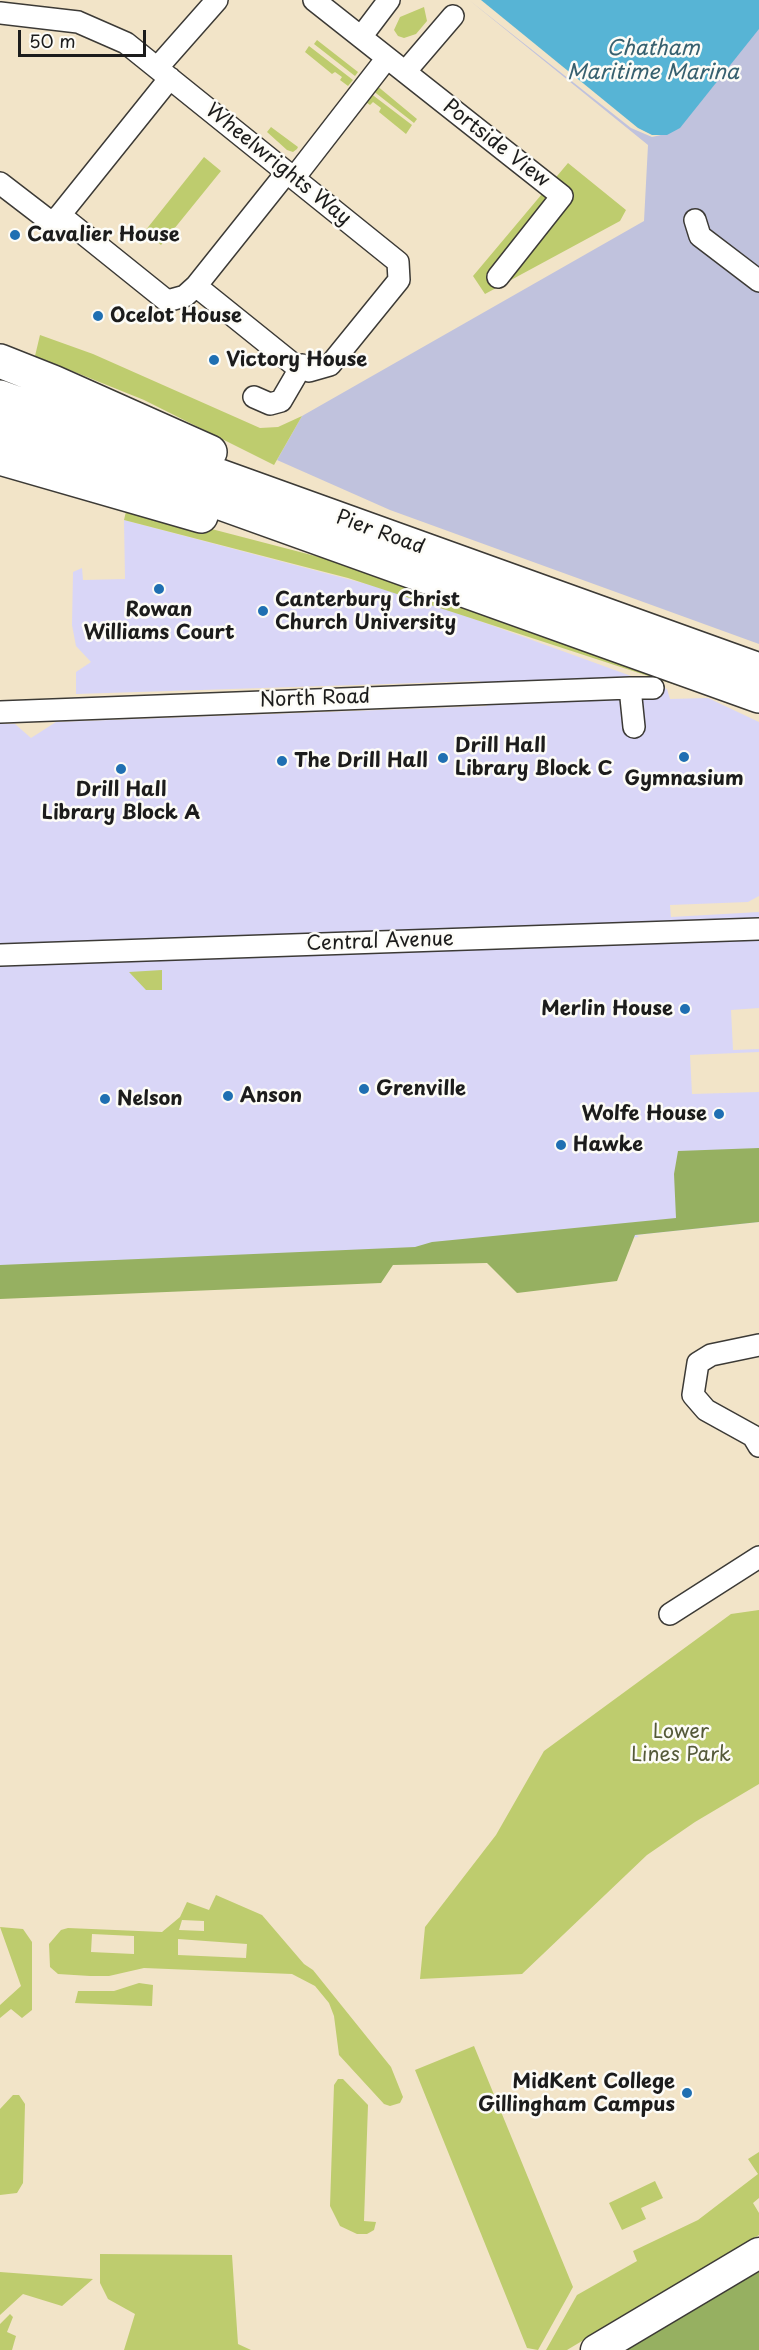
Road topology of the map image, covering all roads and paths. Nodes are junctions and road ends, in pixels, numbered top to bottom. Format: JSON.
{"nodes":[{"id":1,"x":217,"y":0,"type":"edge"},
{"id":2,"x":314,"y":0,"type":"edge"},
{"id":3,"x":389,"y":0,"type":"edge"},
{"id":4,"x":0,"y":13,"type":"edge"},
{"id":5,"x":453,"y":16,"type":"dead end"},
{"id":6,"x":362,"y":38,"type":"junction"},
{"id":7,"x":387,"y":58,"type":"junction"},
{"id":8,"x":405,"y":72,"type":"junction"},
{"id":9,"x":164,"y":73,"type":"junction"},
{"id":10,"x":290,"y":175,"type":"junction"},
{"id":11,"x":0,"y":183,"type":"edge"},
{"id":12,"x":60,"y":215,"type":"junction"},
{"id":13,"x":695,"y":220,"type":"dead end"},
{"id":14,"x":498,"y":277,"type":"dead end"},
{"id":15,"x":759,"y":281,"type":"edge"},
{"id":16,"x":196,"y":286,"type":"junction"},
{"id":17,"x":0,"y":361,"type":"edge"},
{"id":18,"x":302,"y":365,"type":"junction"},
{"id":19,"x":0,"y":397,"type":"edge"},
{"id":20,"x":254,"y":397,"type":"dead end"},
{"id":21,"x":0,"y":424,"type":"edge"},
{"id":22,"x":0,"y":458,"type":"edge"},
{"id":23,"x":290,"y":501,"type":"junction"},
{"id":24,"x":401,"y":567,"type":"junction"},
{"id":25,"x":759,"y":670,"type":"edge"},
{"id":26,"x":630,"y":688,"type":"junction"},
{"id":27,"x":653,"y":688,"type":"dead end"},
{"id":28,"x":759,"y":696,"type":"edge"},
{"id":29,"x":0,"y":712,"type":"edge"},
{"id":30,"x":634,"y":727,"type":"dead end"},
{"id":31,"x":759,"y":929,"type":"edge"},
{"id":32,"x":0,"y":955,"type":"edge"},
{"id":33,"x":759,"y":1345,"type":"edge"},
{"id":34,"x":759,"y":1446,"type":"edge"},
{"id":35,"x":759,"y":1557,"type":"edge"},
{"id":36,"x":670,"y":1614,"type":"dead end"},
{"id":37,"x":759,"y":2253,"type":"edge"},
{"id":38,"x":596,"y":2350,"type":"edge"}],
"edges":[{"from":1,"to":9,"type":"street"},
{"from":2,"to":6,"type":"street","name":"Portside View"},
{"from":3,"to":6,"type":"street"},
{"from":4,"to":9,"type":"street","name":"Wheelwrights Way"},
{"from":5,"to":8,"type":"street"},
{"from":6,"to":7,"type":"street","name":"Portside View"},
{"from":7,"to":8,"type":"street","name":"Portside View"},
{"from":7,"to":10,"type":"street"},
{"from":8,"to":14,"type":"street","name":"Portside View"},
{"from":9,"to":10,"type":"street","name":"Wheelwrights Way"},
{"from":9,"to":12,"type":"street"},
{"from":10,"to":16,"type":"street"},
{"from":10,"to":18,"type":"street","name":"Wheelwrights Way"},
{"from":11,"to":12,"type":"street"},
{"from":12,"to":16,"type":"street"},
{"from":13,"to":15,"type":"street"},
{"from":16,"to":18,"type":"street"},
{"from":17,"to":23,"type":"main road"},
{"from":18,"to":20,"type":"street"},
{"from":19,"to":23,"type":"main road","name":"Pier Road"},
{"from":21,"to":24,"type":"main road","name":"Pier Road"},
{"from":22,"to":24,"type":"main road"},
{"from":23,"to":25,"type":"main road","name":"Pier Road"},
{"from":24,"to":28,"type":"main road","name":"Pier Road"},
{"from":26,"to":27,"type":"street","name":"North Road"},
{"from":26,"to":29,"type":"street","name":"North Road"},
{"from":26,"to":30,"type":"street"},
{"from":31,"to":32,"type":"street","name":"Central Avenue"},
{"from":33,"to":34,"type":"street"},
{"from":35,"to":36,"type":"street"},
{"from":37,"to":38,"type":"main road"}]}
